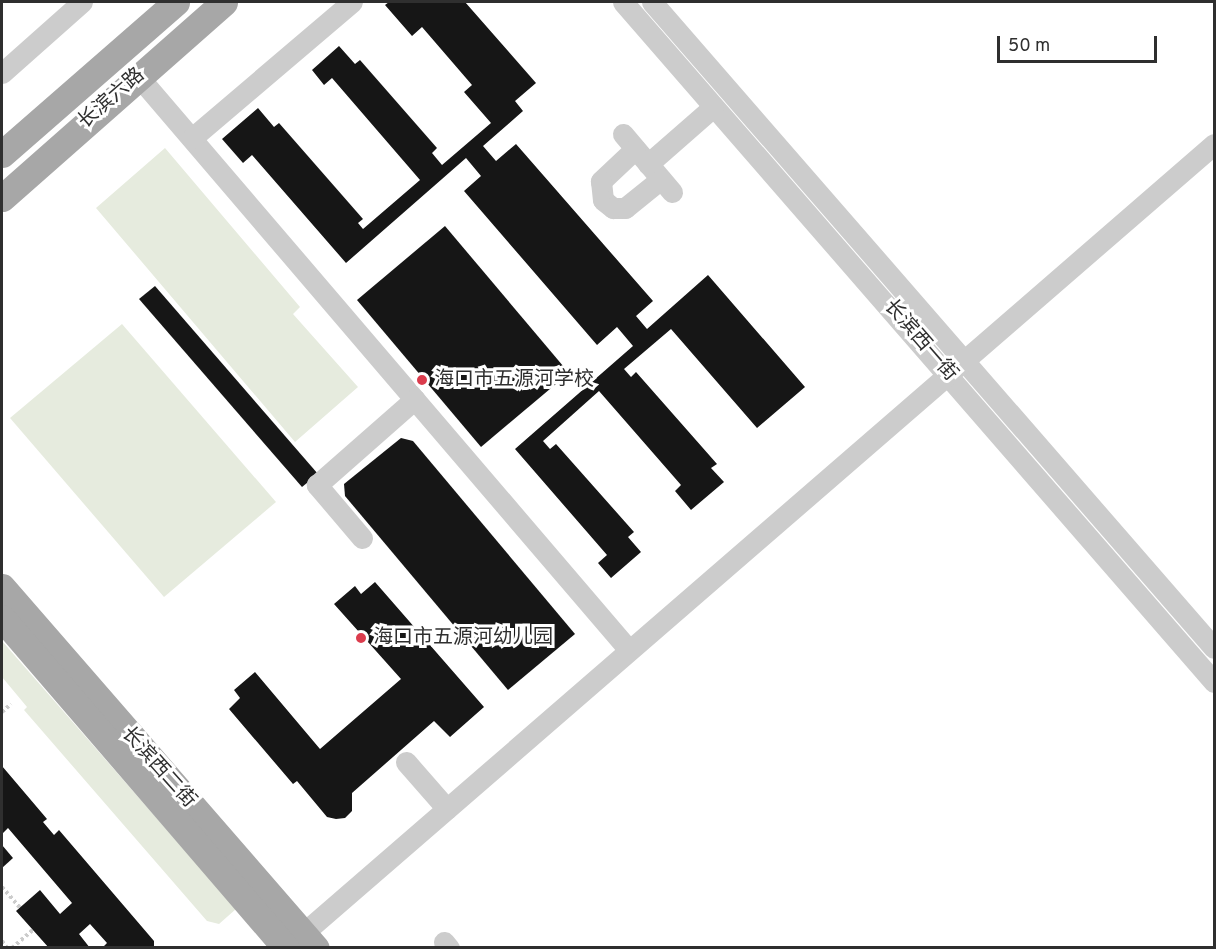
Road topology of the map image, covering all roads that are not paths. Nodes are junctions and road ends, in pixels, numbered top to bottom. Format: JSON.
{"nodes":[{"id":1,"x":82,"y":2,"type":"edge"},
{"id":2,"x":176,"y":2,"type":"edge"},
{"id":3,"x":225,"y":2,"type":"edge"},
{"id":4,"x":352,"y":2,"type":"edge"},
{"id":5,"x":623,"y":2,"type":"edge"},
{"id":6,"x":652,"y":2,"type":"edge"},
{"id":7,"x":2,"y":73,"type":"edge"},
{"id":8,"x":138,"y":76,"type":"junction"},
{"id":9,"x":713,"y":106,"type":"junction"},
{"id":10,"x":192,"y":138,"type":"junction"},
{"id":11,"x":1215,"y":144,"type":"edge"},
{"id":12,"x":2,"y":154,"type":"edge"},
{"id":13,"x":648,"y":164,"type":"dead end"},
{"id":14,"x":2,"y":198,"type":"edge"},
{"id":15,"x":956,"y":367,"type":"junction"},
{"id":16,"x":415,"y":399,"type":"junction"},
{"id":17,"x":362,"y":538,"type":"dead end"},
{"id":18,"x":2,"y":587,"type":"edge"},
{"id":19,"x":2,"y":618,"type":"edge"},
{"id":20,"x":1215,"y":648,"type":"edge"},
{"id":21,"x":629,"y":650,"type":"junction"},
{"id":22,"x":1215,"y":682,"type":"edge"},
{"id":23,"x":406,"y":762,"type":"dead end"},
{"id":24,"x":447,"y":809,"type":"junction"},
{"id":25,"x":298,"y":944,"type":"edge"}],
"edges":[{"from":1,"to":7,"type":"street"},
{"from":2,"to":12,"type":"main road","name":"长滨六路"},
{"from":3,"to":8,"type":"main road","name":"长滨六路"},
{"from":4,"to":10,"type":"street"},
{"from":5,"to":9,"type":"street","name":"长滨西一街"},
{"from":6,"to":15,"type":"street","name":"长滨西一街"},
{"from":8,"to":10,"type":"street"},
{"from":8,"to":14,"type":"main road","name":"长滨六路"},
{"from":9,"to":13,"type":"street"},
{"from":9,"to":15,"type":"street","name":"长滨西一街"},
{"from":10,"to":16,"type":"street"},
{"from":11,"to":15,"type":"street"},
{"from":15,"to":20,"type":"street","name":"长滨西一街"},
{"from":15,"to":21,"type":"street"},
{"from":15,"to":22,"type":"street","name":"长滨西一街"},
{"from":16,"to":17,"type":"street"},
{"from":16,"to":21,"type":"street"},
{"from":18,"to":25,"type":"main road","name":"长滨西二街"},
{"from":19,"to":25,"type":"main road","name":"长滨西二街"},
{"from":21,"to":24,"type":"street"},
{"from":23,"to":24,"type":"street"},
{"from":24,"to":25,"type":"street"}]}
